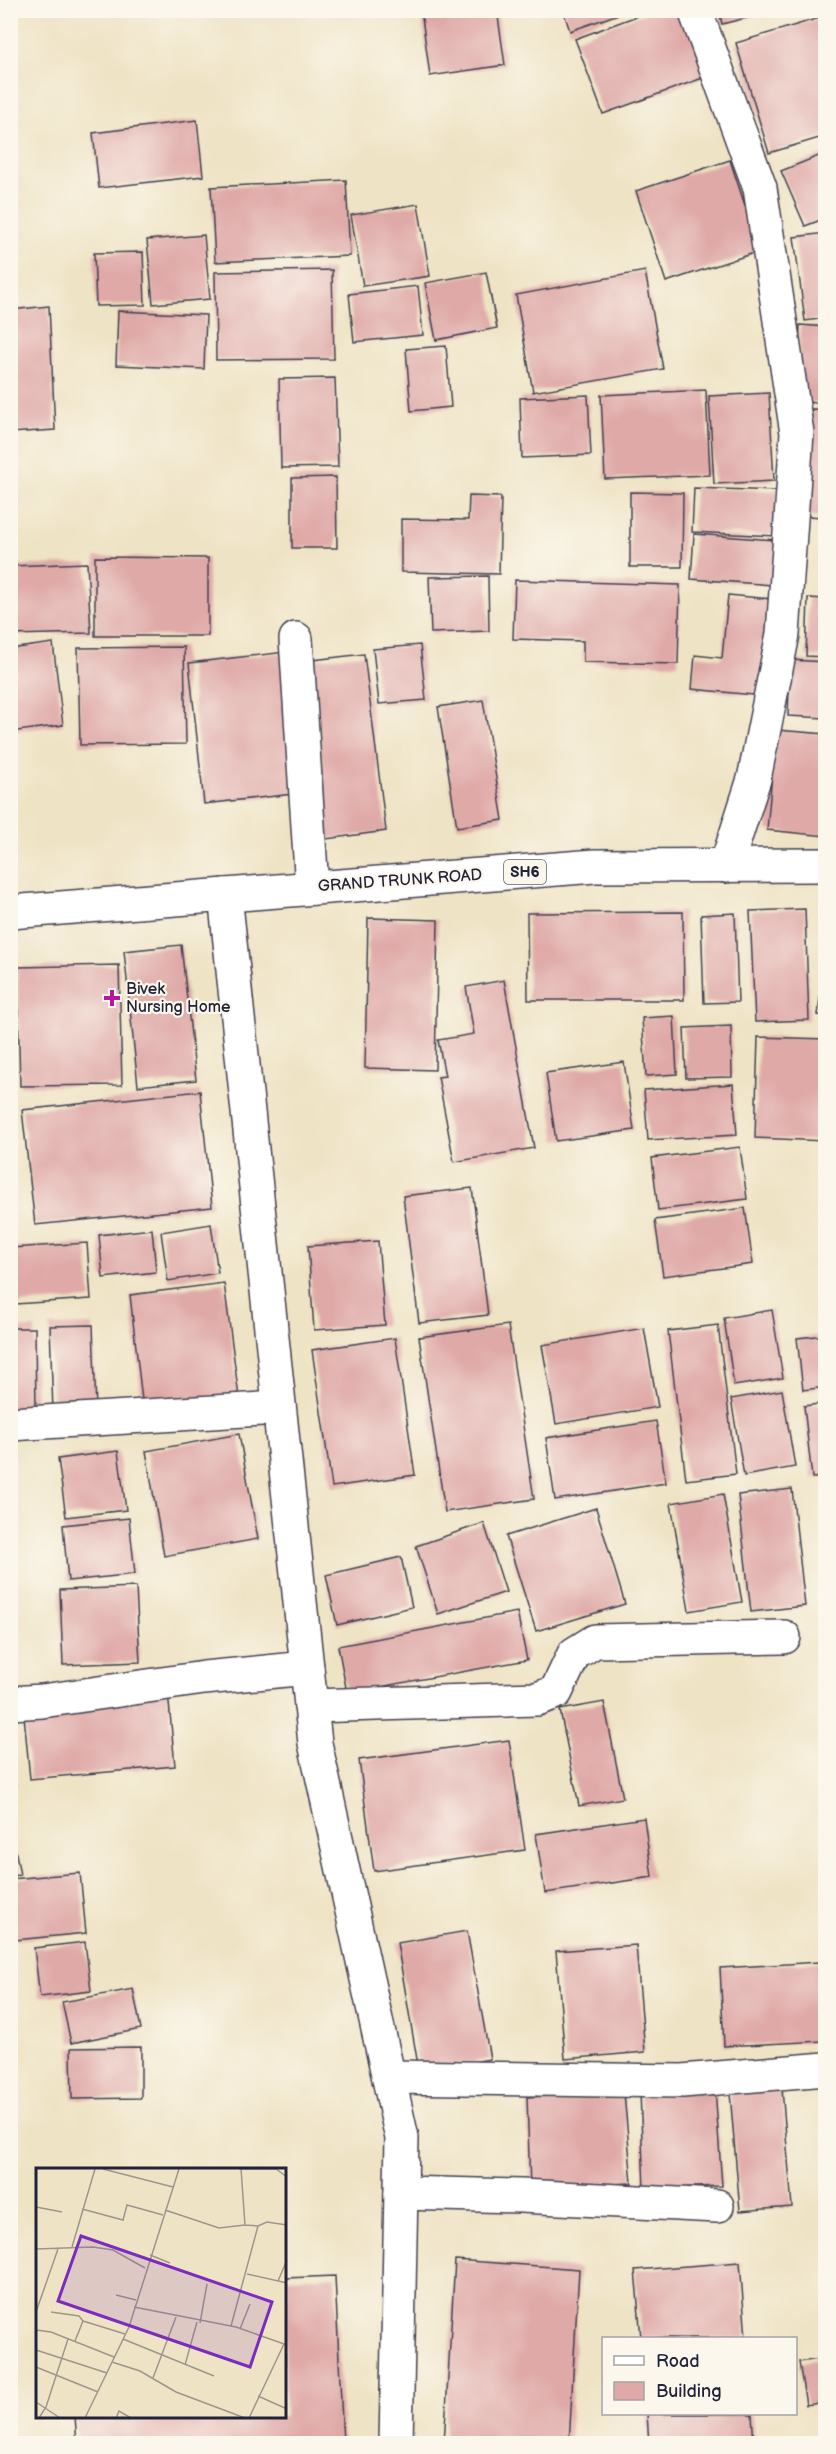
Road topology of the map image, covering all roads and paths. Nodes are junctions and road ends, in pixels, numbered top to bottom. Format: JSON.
{"nodes":[{"id":1,"x":695,"y":10,"type":"edge"},
{"id":2,"x":296,"y":639,"type":"dead end"},
{"id":3,"x":825,"y":865,"type":"edge"},
{"id":4,"x":726,"y":866,"type":"junction"},
{"id":5,"x":312,"y":888,"type":"junction"},
{"id":6,"x":225,"y":895,"type":"junction"},
{"id":7,"x":10,"y":912,"type":"edge"},
{"id":8,"x":279,"y":1408,"type":"junction"},
{"id":9,"x":10,"y":1424,"type":"edge"},
{"id":10,"x":784,"y":1637,"type":"dead end"},
{"id":11,"x":307,"y":1668,"type":"junction"},
{"id":12,"x":10,"y":1703,"type":"edge"},
{"id":13,"x":311,"y":1706,"type":"junction"},
{"id":14,"x":825,"y":2069,"type":"edge"},
{"id":15,"x":388,"y":2078,"type":"junction"},
{"id":16,"x":401,"y":2193,"type":"junction"},
{"id":17,"x":717,"y":2206,"type":"dead end"},
{"id":18,"x":396,"y":2444,"type":"edge"}],
"edges":[{"from":1,"to":4,"type":"street"},
{"from":2,"to":5,"type":"street"},
{"from":3,"to":4,"type":"street","name":"GRAND TRUNK ROAD","number":"SH6"},
{"from":4,"to":5,"type":"street","name":"GRAND TRUNK ROAD","number":"SH6"},
{"from":5,"to":6,"type":"street","name":"GRAND TRUNK ROAD","number":"SH6"},
{"from":6,"to":7,"type":"street","name":"GRAND TRUNK ROAD","number":"SH6"},
{"from":6,"to":8,"type":"street"},
{"from":8,"to":9,"type":"street"},
{"from":8,"to":11,"type":"street"},
{"from":10,"to":13,"type":"street"},
{"from":11,"to":12,"type":"street"},
{"from":11,"to":13,"type":"street"},
{"from":13,"to":15,"type":"street"},
{"from":14,"to":15,"type":"street"},
{"from":15,"to":16,"type":"street"},
{"from":16,"to":17,"type":"street"},
{"from":16,"to":18,"type":"street"}]}
